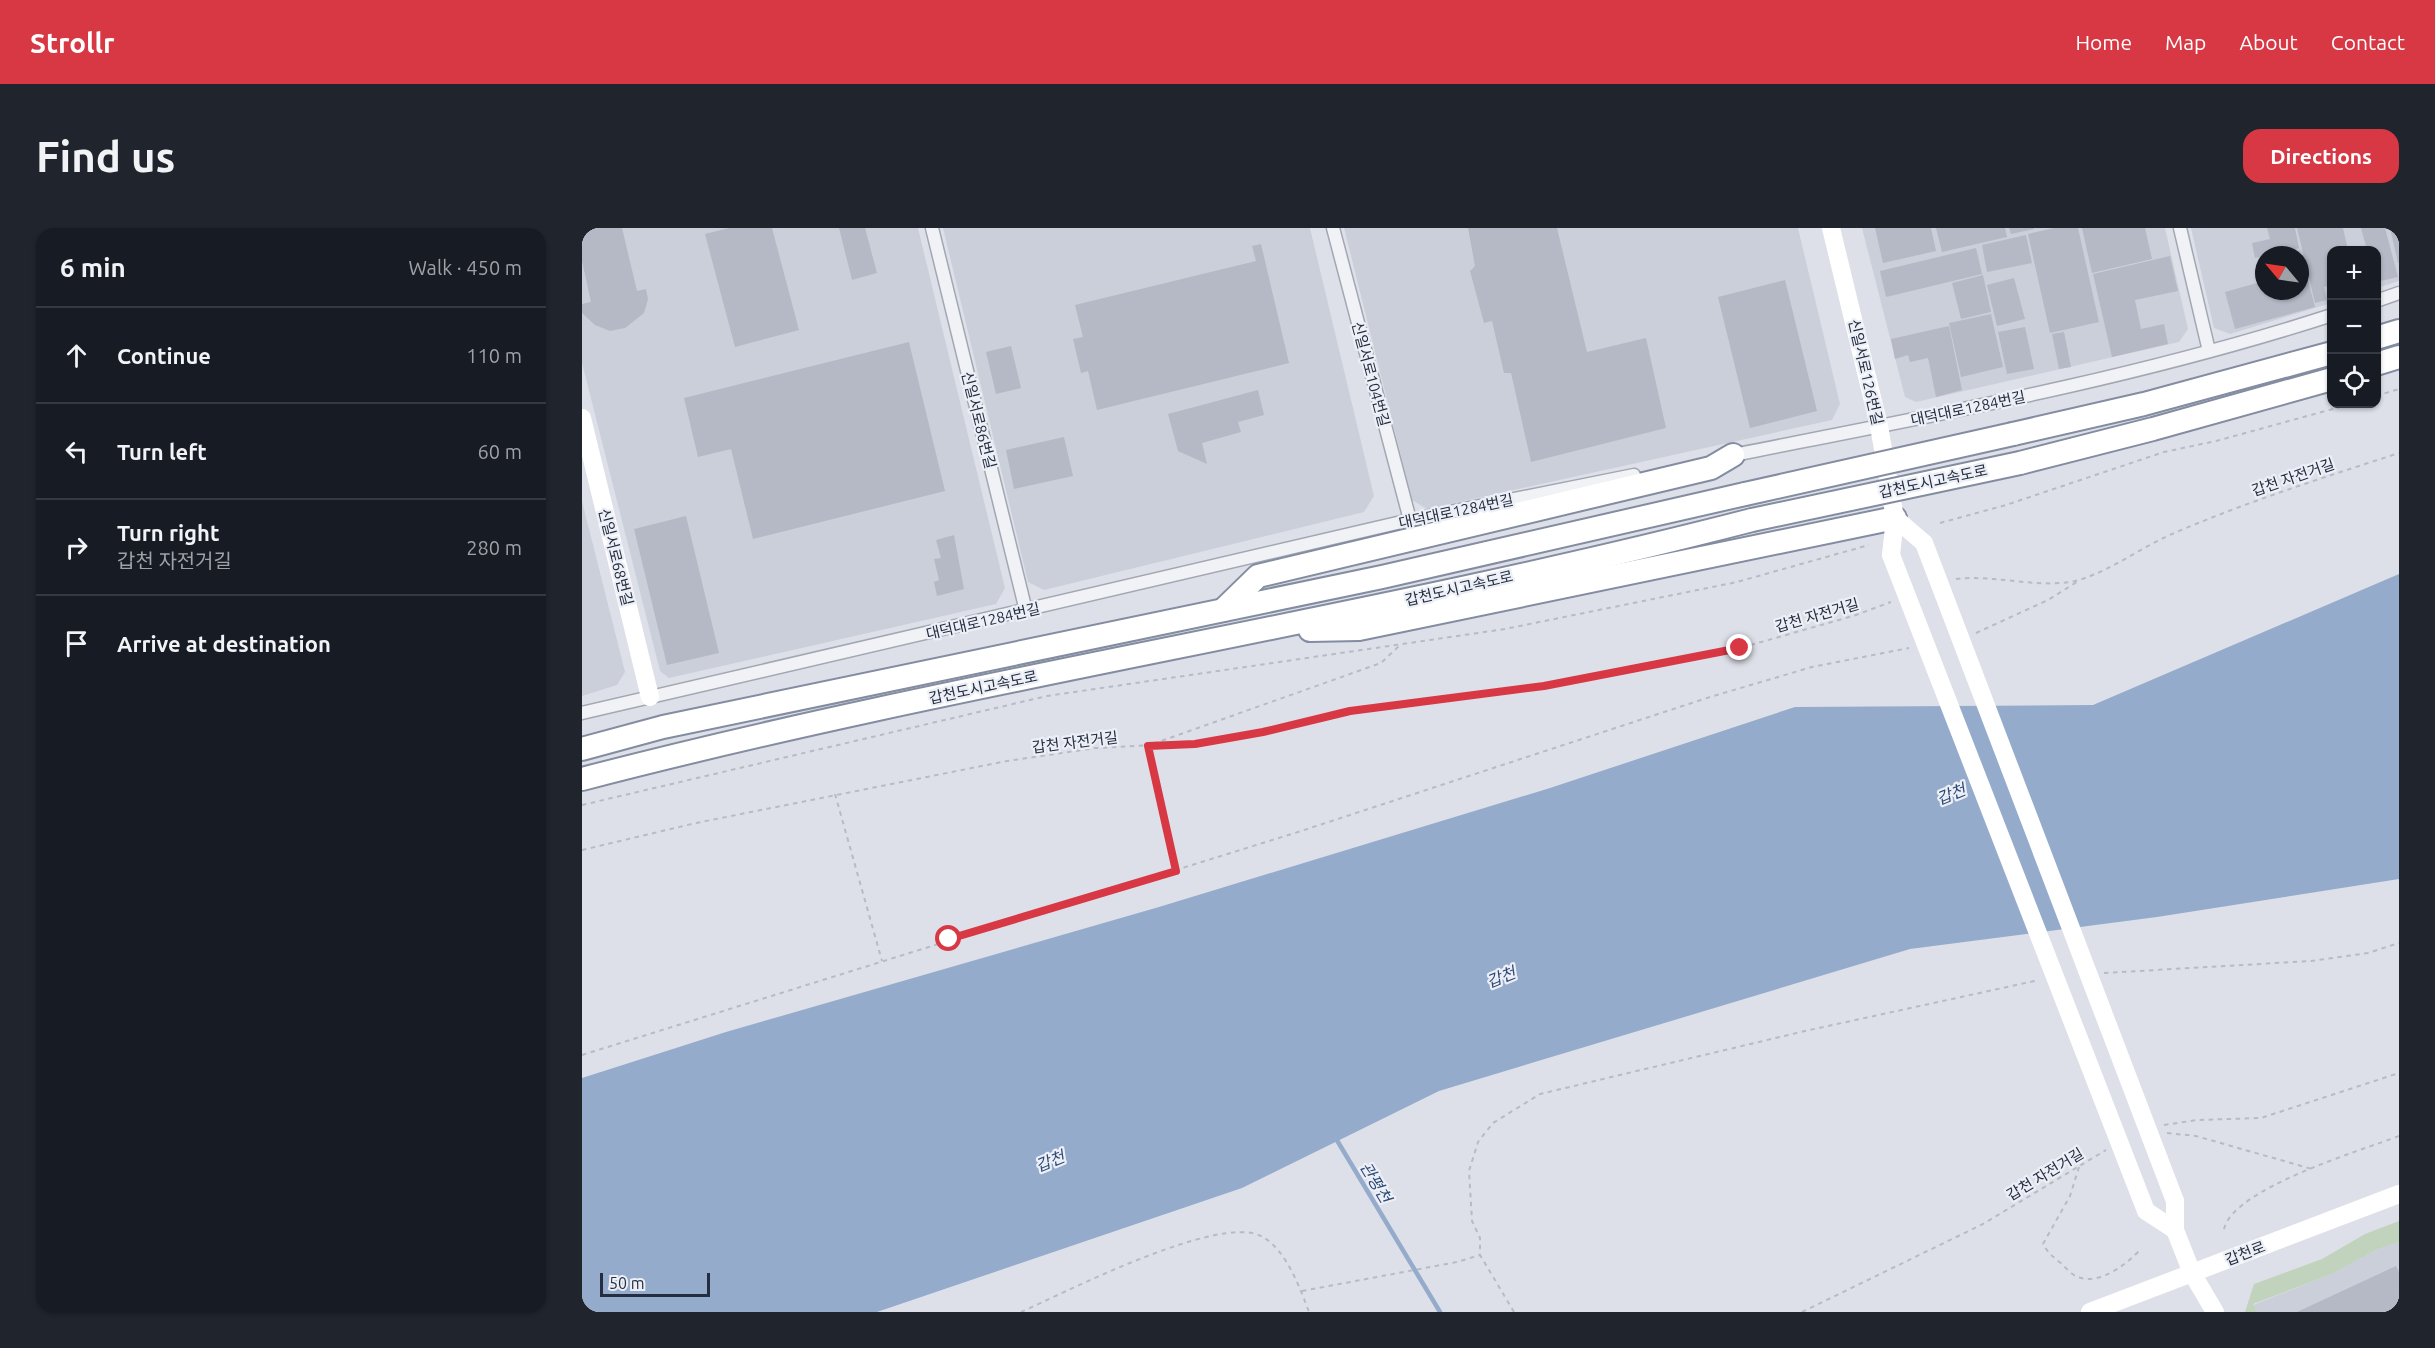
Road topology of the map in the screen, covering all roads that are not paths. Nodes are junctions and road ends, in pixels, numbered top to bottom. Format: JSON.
{"nodes":[{"id":1,"x":932,"y":228,"type":"edge"},
{"id":2,"x":1333,"y":228,"type":"edge"},
{"id":3,"x":1831,"y":228,"type":"edge"},
{"id":4,"x":2180,"y":228,"type":"edge"},
{"id":5,"x":2399,"y":293,"type":"edge"},
{"id":6,"x":2379,"y":300,"type":"edge"},
{"id":7,"x":2327,"y":316,"type":"edge"},
{"id":8,"x":2399,"y":331,"type":"edge"},
{"id":9,"x":2381,"y":336,"type":"edge"},
{"id":10,"x":2210,"y":351,"type":"junction"},
{"id":11,"x":2327,"y":354,"type":"edge"},
{"id":12,"x":2399,"y":357,"type":"edge"},
{"id":13,"x":2381,"y":362,"type":"edge"},
{"id":14,"x":2327,"y":380,"type":"edge"},
{"id":15,"x":582,"y":418,"type":"edge"},
{"id":16,"x":1879,"y":426,"type":"junction"},
{"id":17,"x":1733,"y":455,"type":"junction"},
{"id":18,"x":1895,"y":518,"type":"junction"},
{"id":19,"x":1410,"y":520,"type":"junction"},
{"id":20,"x":1223,"y":610,"type":"junction"},
{"id":21,"x":1026,"y":611,"type":"junction"},
{"id":22,"x":1252,"y":632,"type":"junction"},
{"id":23,"x":650,"y":697,"type":"junction"},
{"id":24,"x":582,"y":713,"type":"edge"},
{"id":25,"x":582,"y":749,"type":"edge"},
{"id":26,"x":582,"y":779,"type":"edge"},
{"id":27,"x":2399,"y":1194,"type":"edge"},
{"id":28,"x":2175,"y":1230,"type":"junction"},
{"id":29,"x":2192,"y":1273,"type":"junction"},
{"id":30,"x":2090,"y":1312,"type":"edge"},
{"id":31,"x":2215,"y":1312,"type":"edge"}],
"edges":[{"from":1,"to":21,"type":"street","name":"신일서로86번길"},
{"from":2,"to":19,"type":"street","name":"신일서로104번길"},
{"from":3,"to":16,"type":"street","name":"신일서로126번길"},
{"from":4,"to":10,"type":"street"},
{"from":5,"to":6,"type":"street"},
{"from":7,"to":10,"type":"street","name":"대덕대로1284번길"},
{"from":8,"to":9,"type":"highway"},
{"from":10,"to":16,"type":"street","name":"대덕대로1284번길"},
{"from":11,"to":20,"type":"highway","name":"갑천도시고속도로","bridge":true},
{"from":12,"to":13,"type":"highway"},
{"from":14,"to":22,"type":"highway","name":"갑천도시고속도로","bridge":true},
{"from":15,"to":23,"type":"street","name":"신일서로68번길"},
{"from":16,"to":17,"type":"street","name":"대덕대로1284번길"},
{"from":16,"to":18,"type":"street","name":"신일서로126번길"},
{"from":17,"to":19,"type":"street","name":"대덕대로1284번길"},
{"from":17,"to":20,"type":"highway"},
{"from":18,"to":22,"type":"highway"},
{"from":18,"to":28,"type":"street","bridge":true},
{"from":18,"to":28,"type":"street","name":"신일서로126번길","bridge":true},
{"from":19,"to":21,"type":"street","name":"대덕대로1284번길"},
{"from":20,"to":25,"type":"highway","name":"갑천도시고속도로"},
{"from":21,"to":23,"type":"street","name":"대덕대로1284번길"},
{"from":22,"to":26,"type":"highway","name":"갑천도시고속도로"},
{"from":23,"to":24,"type":"street","name":"대덕대로1284번길"},
{"from":27,"to":29,"type":"street","name":"갑천로"},
{"from":28,"to":29,"type":"street"},
{"from":29,"to":30,"type":"street","name":"갑천로"},
{"from":29,"to":31,"type":"street"}]}
